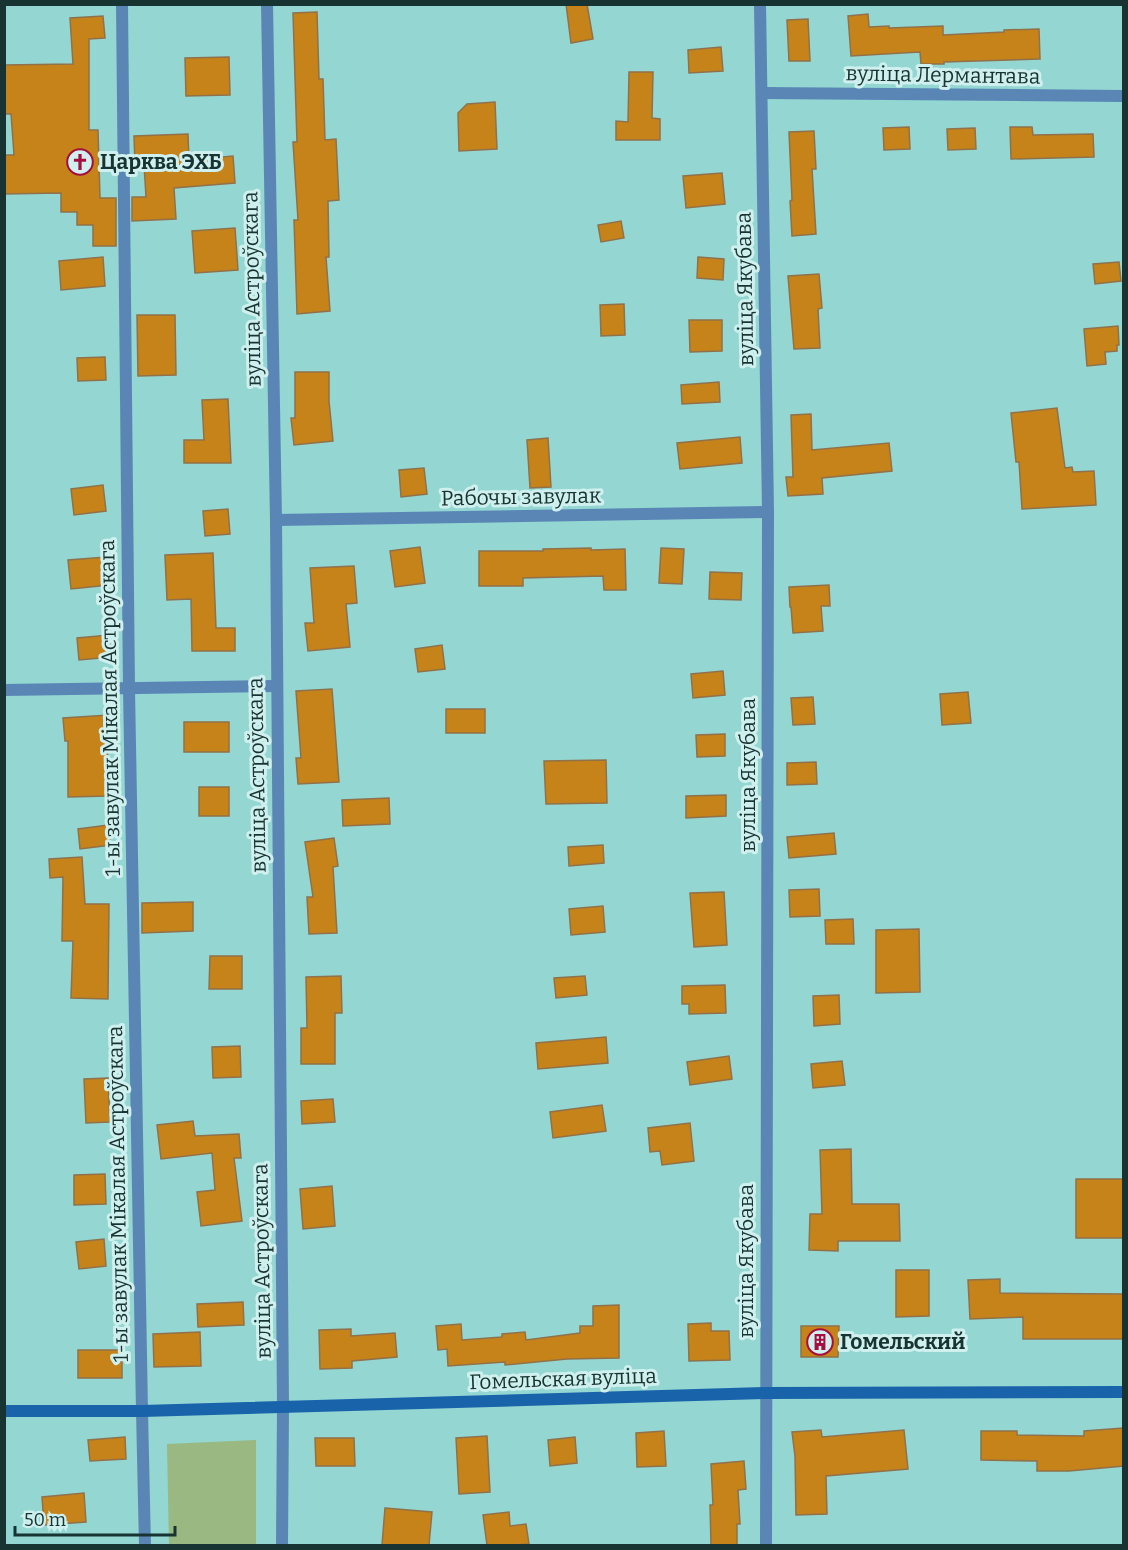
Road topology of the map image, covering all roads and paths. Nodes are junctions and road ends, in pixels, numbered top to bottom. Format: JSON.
{"nodes":[{"id":1,"x":122,"y":4,"type":"edge"},
{"id":2,"x":267,"y":4,"type":"edge"},
{"id":3,"x":760,"y":4,"type":"edge"},
{"id":4,"x":762,"y":93,"type":"junction"},
{"id":5,"x":1124,"y":96,"type":"edge"},
{"id":6,"x":768,"y":512,"type":"junction"},
{"id":7,"x":276,"y":520,"type":"junction"},
{"id":8,"x":276,"y":686,"type":"junction"},
{"id":9,"x":129,"y":689,"type":"junction"},
{"id":10,"x":4,"y":690,"type":"edge"},
{"id":11,"x":1124,"y":1392,"type":"edge"},
{"id":12,"x":765,"y":1393,"type":"junction"},
{"id":13,"x":283,"y":1407,"type":"junction"},
{"id":14,"x":4,"y":1411,"type":"edge"},
{"id":15,"x":142,"y":1412,"type":"junction"},
{"id":16,"x":146,"y":1545,"type":"edge"},
{"id":17,"x":282,"y":1545,"type":"edge"},
{"id":18,"x":766,"y":1545,"type":"edge"}],
"edges":[{"from":1,"to":9,"type":"street","name":"1-ы завулак Мікалая Астроўскага"},
{"from":2,"to":7,"type":"street","name":"вуліца Астроўскага"},
{"from":3,"to":4,"type":"street","name":"вуліца Якубава"},
{"from":4,"to":5,"type":"street","name":"вуліца Лермантава"},
{"from":4,"to":6,"type":"street","name":"вуліца Якубава"},
{"from":6,"to":7,"type":"street","name":"Рабочы завулак"},
{"from":6,"to":12,"type":"street","name":"вуліца Якубава"},
{"from":7,"to":8,"type":"street","name":"вуліца Астроўскага"},
{"from":8,"to":9,"type":"street"},
{"from":8,"to":13,"type":"street","name":"вуліца Астроўскага"},
{"from":9,"to":10,"type":"street"},
{"from":9,"to":15,"type":"street","name":"1-ы завулак Мікалая Астроўскага"},
{"from":11,"to":12,"type":"street","name":"Гомельская вуліца"},
{"from":12,"to":13,"type":"street","name":"Гомельская вуліца"},
{"from":12,"to":18,"type":"street","name":"вуліца Якубава"},
{"from":13,"to":15,"type":"street","name":"Гомельская вуліца"},
{"from":13,"to":17,"type":"street","name":"вуліца Астроўскага"},
{"from":14,"to":15,"type":"street","name":"Гомельская вуліца"},
{"from":15,"to":16,"type":"street"}]}
